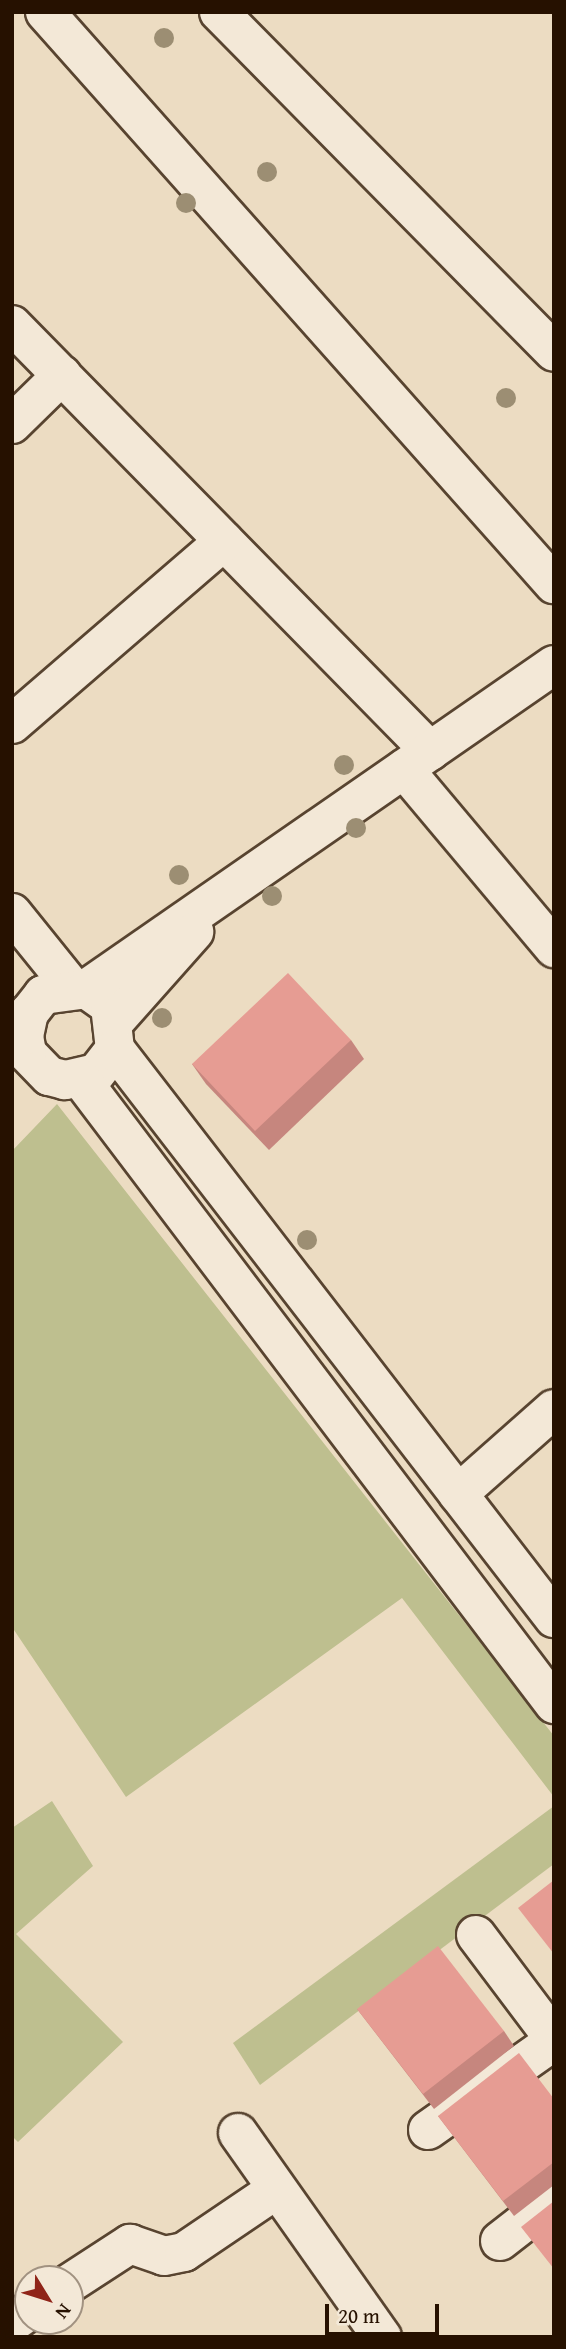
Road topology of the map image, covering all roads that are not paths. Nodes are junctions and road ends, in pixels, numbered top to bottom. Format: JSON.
{"nodes":[{"id":1,"x":45,"y":12,"type":"edge"},
{"id":2,"x":219,"y":12,"type":"edge"},
{"id":3,"x":12,"y":325,"type":"edge"},
{"id":4,"x":554,"y":352,"type":"edge"},
{"id":5,"x":62,"y":375,"type":"junction"},
{"id":6,"x":12,"y":424,"type":"edge"},
{"id":7,"x":224,"y":541,"type":"junction"},
{"id":8,"x":554,"y":584,"type":"edge"},
{"id":9,"x":554,"y":665,"type":"edge"},
{"id":10,"x":12,"y":724,"type":"edge"},
{"id":11,"x":417,"y":760,"type":"junction"},
{"id":12,"x":232,"y":888,"type":"junction"},
{"id":13,"x":12,"y":913,"type":"edge"},
{"id":14,"x":554,"y":948,"type":"edge"},
{"id":15,"x":79,"y":987,"type":"junction"},
{"id":16,"x":21,"y":1001,"type":"edge"},
{"id":17,"x":116,"y":1034,"type":"junction"},
{"id":18,"x":20,"y":1061,"type":"edge"},
{"id":19,"x":81,"y":1079,"type":"junction"},
{"id":20,"x":554,"y":1409,"type":"edge"},
{"id":21,"x":458,"y":1494,"type":"junction"},
{"id":22,"x":554,"y":1618,"type":"edge"},
{"id":23,"x":554,"y":1704,"type":"edge"},
{"id":24,"x":476,"y":1935,"type":"dead end"},
{"id":25,"x":554,"y":2040,"type":"edge"},
{"id":26,"x":428,"y":2130,"type":"dead end"},
{"id":27,"x":238,"y":2133,"type":"dead end"},
{"id":28,"x":277,"y":2189,"type":"junction"},
{"id":29,"x":554,"y":2199,"type":"edge"},
{"id":30,"x":500,"y":2241,"type":"dead end"},
{"id":31,"x":84,"y":2274,"type":"edge"},
{"id":32,"x":382,"y":2337,"type":"edge"}],
"edges":[{"from":1,"to":8,"type":"street"},
{"from":2,"to":4,"type":"street"},
{"from":3,"to":5,"type":"street"},
{"from":5,"to":6,"type":"street"},
{"from":5,"to":7,"type":"street"},
{"from":7,"to":10,"type":"street"},
{"from":7,"to":11,"type":"street"},
{"from":9,"to":11,"type":"street"},
{"from":11,"to":12,"type":"street"},
{"from":11,"to":14,"type":"street"},
{"from":12,"to":15,"type":"street"},
{"from":12,"to":17,"type":"street"},
{"from":13,"to":15,"type":"street"},
{"from":15,"to":16,"type":"street"},
{"from":15,"to":17,"type":"street"},
{"from":16,"to":18,"type":"street"},
{"from":17,"to":19,"type":"street"},
{"from":17,"to":21,"type":"street"},
{"from":18,"to":19,"type":"street"},
{"from":19,"to":23,"type":"street"},
{"from":20,"to":21,"type":"street"},
{"from":21,"to":22,"type":"street"},
{"from":24,"to":25,"type":"street"},
{"from":25,"to":26,"type":"street"},
{"from":27,"to":28,"type":"street"},
{"from":28,"to":31,"type":"street"},
{"from":28,"to":32,"type":"street"},
{"from":29,"to":30,"type":"street"}]}
